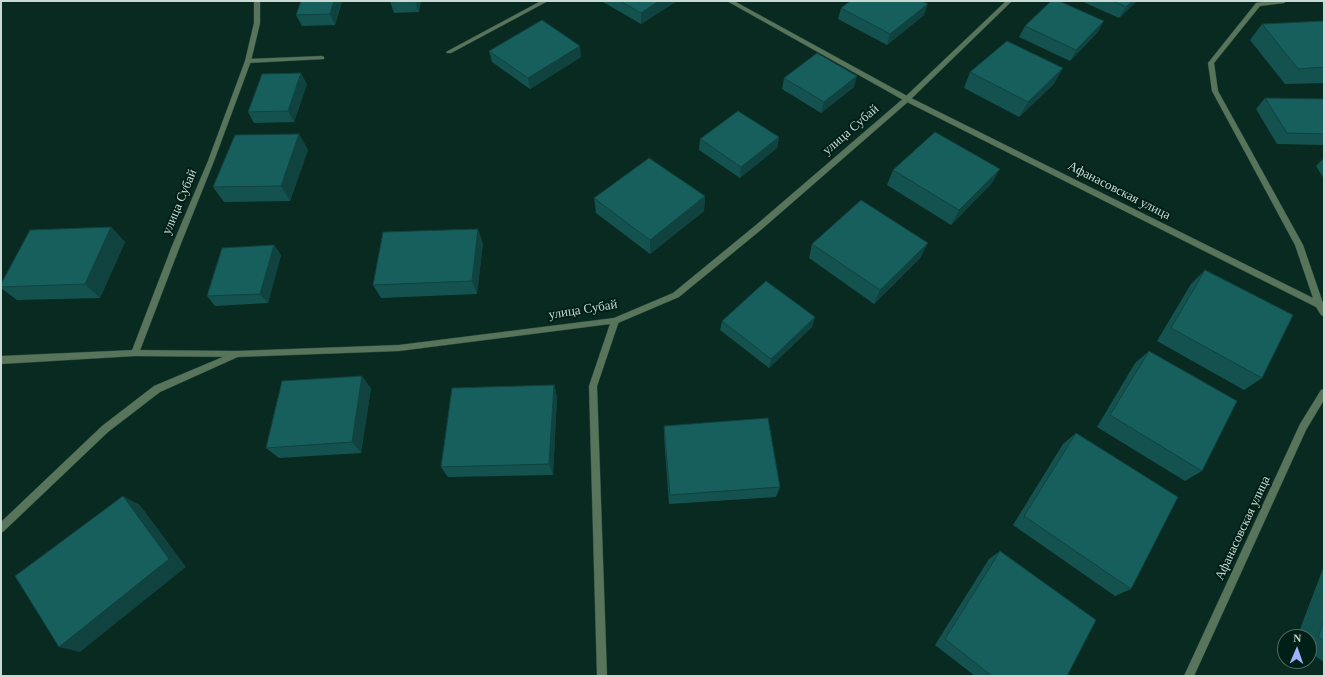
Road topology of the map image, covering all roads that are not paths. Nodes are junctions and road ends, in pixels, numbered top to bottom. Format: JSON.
{"nodes":[{"id":1,"x":257,"y":1,"type":"edge"},
{"id":2,"x":545,"y":1,"type":"edge"},
{"id":3,"x":730,"y":1,"type":"edge"},
{"id":4,"x":1009,"y":1,"type":"edge"},
{"id":5,"x":1284,"y":1,"type":"edge"},
{"id":6,"x":449,"y":52,"type":"dead end"},
{"id":7,"x":322,"y":58,"type":"dead end"},
{"id":8,"x":248,"y":61,"type":"junction"},
{"id":9,"x":907,"y":99,"type":"junction"},
{"id":10,"x":1319,"y":305,"type":"junction"},
{"id":11,"x":1324,"y":313,"type":"edge"},
{"id":12,"x":615,"y":321,"type":"junction"},
{"id":13,"x":135,"y":353,"type":"junction"},
{"id":14,"x":237,"y":354,"type":"junction"},
{"id":15,"x":1,"y":360,"type":"edge"},
{"id":16,"x":1324,"y":393,"type":"edge"},
{"id":17,"x":1,"y":528,"type":"edge"},
{"id":18,"x":602,"y":676,"type":"edge"},
{"id":19,"x":1189,"y":676,"type":"edge"}],
"edges":[{"from":1,"to":8,"type":"street","name":"улица Субай"},
{"from":2,"to":6,"type":"street"},
{"from":3,"to":9,"type":"street","name":"улица Субай"},
{"from":4,"to":9,"type":"street","name":"улица Субай"},
{"from":5,"to":10,"type":"street"},
{"from":7,"to":8,"type":"street"},
{"from":8,"to":13,"type":"street","name":"улица Субай"},
{"from":9,"to":10,"type":"street","name":"Афанасовская улица"},
{"from":9,"to":12,"type":"street","name":"улица Субай"},
{"from":10,"to":11,"type":"street"},
{"from":12,"to":14,"type":"street","name":"улица Субай"},
{"from":12,"to":18,"type":"street"},
{"from":13,"to":14,"type":"street","name":"улица Субай"},
{"from":13,"to":15,"type":"street","name":"улица Субай"},
{"from":14,"to":17,"type":"street","name":"улица Субай"},
{"from":16,"to":19,"type":"street","name":"Афанасовская улица"}]}
